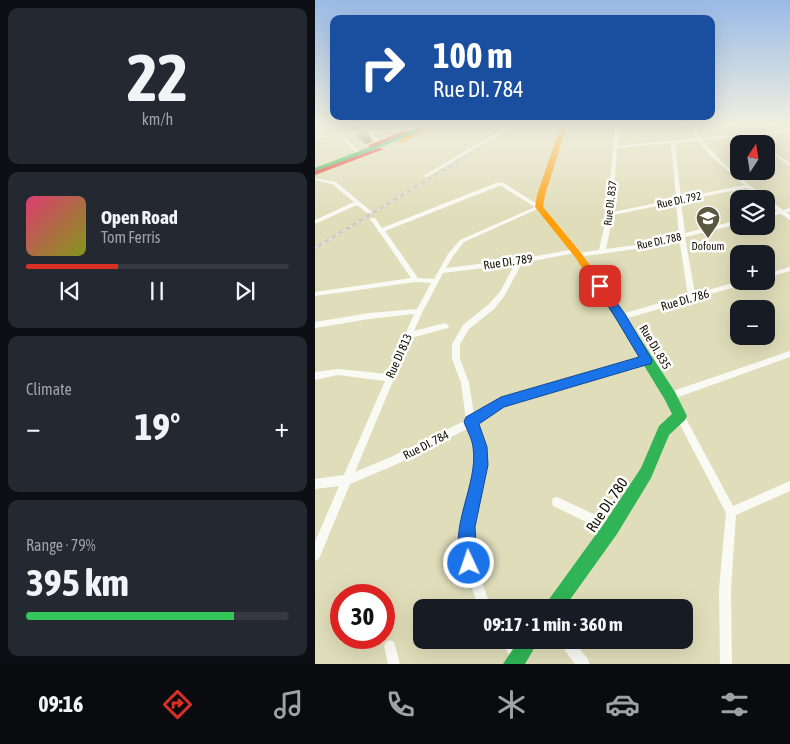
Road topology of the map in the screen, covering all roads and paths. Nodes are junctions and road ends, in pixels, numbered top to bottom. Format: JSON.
{"nodes":[{"id":1,"x":345,"y":156,"type":"edge"},
{"id":2,"x":349,"y":156,"type":"edge"},
{"id":3,"x":353,"y":156,"type":"edge"},
{"id":4,"x":361,"y":156,"type":"edge"},
{"id":5,"x":460,"y":156,"type":"edge"},
{"id":6,"x":554,"y":156,"type":"edge"},
{"id":7,"x":615,"y":156,"type":"edge"},
{"id":8,"x":674,"y":156,"type":"edge"},
{"id":9,"x":715,"y":156,"type":"edge"},
{"id":10,"x":777,"y":156,"type":"edge"},
{"id":11,"x":790,"y":166,"type":"edge"},
{"id":12,"x":315,"y":169,"type":"edge"},
{"id":13,"x":425,"y":176,"type":"dead end"},
{"id":14,"x":315,"y":179,"type":"edge"},
{"id":15,"x":747,"y":186,"type":"junction"},
{"id":16,"x":753,"y":190,"type":"edge"},
{"id":17,"x":679,"y":200,"type":"junction"},
{"id":18,"x":358,"y":202,"type":"junction"},
{"id":19,"x":539,"y":207,"type":"junction"},
{"id":20,"x":775,"y":207,"type":"edge"},
{"id":21,"x":790,"y":210,"type":"edge"},
{"id":22,"x":369,"y":212,"type":"dead end"},
{"id":23,"x":782,"y":212,"type":"junction"},
{"id":24,"x":775,"y":213,"type":"edge"},
{"id":25,"x":610,"y":214,"type":"junction"},
{"id":26,"x":790,"y":218,"type":"edge"},
{"id":27,"x":373,"y":219,"type":"dead end"},
{"id":28,"x":315,"y":222,"type":"edge"},
{"id":29,"x":730,"y":224,"type":"edge"},
{"id":30,"x":381,"y":231,"type":"junction"},
{"id":31,"x":682,"y":236,"type":"junction"},
{"id":32,"x":602,"y":252,"type":"junction"},
{"id":33,"x":576,"y":253,"type":"junction"},
{"id":34,"x":520,"y":262,"type":"junction"},
{"id":35,"x":790,"y":268,"type":"edge"},
{"id":36,"x":441,"y":271,"type":"junction"},
{"id":37,"x":775,"y":273,"type":"edge"},
{"id":38,"x":416,"y":280,"type":"junction"},
{"id":39,"x":435,"y":281,"type":"junction"},
{"id":40,"x":730,"y":286,"type":"edge"},
{"id":41,"x":315,"y":294,"type":"edge"},
{"id":42,"x":692,"y":298,"type":"junction"},
{"id":43,"x":419,"y":311,"type":"junction"},
{"id":44,"x":621,"y":317,"type":"junction"},
{"id":45,"x":315,"y":325,"type":"edge"},
{"id":46,"x":445,"y":326,"type":"dead end"},
{"id":47,"x":409,"y":336,"type":"junction"},
{"id":48,"x":790,"y":354,"type":"edge"},
{"id":49,"x":646,"y":360,"type":"junction"},
{"id":50,"x":315,"y":376,"type":"edge"},
{"id":51,"x":390,"y":378,"type":"junction"},
{"id":52,"x":669,"y":396,"type":"junction"},
{"id":53,"x":680,"y":416,"type":"junction"},
{"id":54,"x":471,"y":422,"type":"junction"},
{"id":55,"x":347,"y":480,"type":"junction"},
{"id":56,"x":315,"y":484,"type":"edge"},
{"id":57,"x":790,"y":486,"type":"edge"},
{"id":58,"x":557,"y":502,"type":"dead end"},
{"id":59,"x":731,"y":512,"type":"junction"},
{"id":60,"x":611,"y":528,"type":"junction"},
{"id":61,"x":315,"y":555,"type":"edge"},
{"id":62,"x":482,"y":599,"type":"edge"},
{"id":63,"x":560,"y":599,"type":"edge"},
{"id":64,"x":391,"y":649,"type":"edge"},
{"id":65,"x":524,"y":649,"type":"edge"},
{"id":66,"x":571,"y":649,"type":"edge"},
{"id":67,"x":516,"y":660,"type":"edge"},
{"id":68,"x":394,"y":664,"type":"edge"},
{"id":69,"x":583,"y":664,"type":"edge"},
{"id":70,"x":725,"y":664,"type":"edge"}],
"edges":[{"from":1,"to":12,"type":"street"},
{"from":2,"to":12,"type":"street"},
{"from":3,"to":12,"type":"street"},
{"from":4,"to":12,"type":"street"},
{"from":5,"to":13,"type":"street"},
{"from":6,"to":19,"type":"street"},
{"from":7,"to":25,"type":"street","name":"Rue DI. 837"},
{"from":8,"to":17,"type":"street"},
{"from":9,"to":15,"type":"street"},
{"from":10,"to":11,"type":"street"},
{"from":14,"to":18,"type":"street"},
{"from":15,"to":16,"type":"street"},
{"from":15,"to":17,"type":"street","name":"Rue DI. 792"},
{"from":17,"to":25,"type":"street","name":"Rue DI. 792"},
{"from":17,"to":31,"type":"street"},
{"from":18,"to":22,"type":"street"},
{"from":18,"to":28,"type":"street"},
{"from":19,"to":30,"type":"street"},
{"from":19,"to":33,"type":"street","name":"Rue DI. 835"},
{"from":19,"to":36,"type":"street","name":"Rue DI 813"},
{"from":20,"to":23,"type":"street"},
{"from":21,"to":23,"type":"street"},
{"from":23,"to":24,"type":"street"},
{"from":23,"to":26,"type":"street"},
{"from":25,"to":32,"type":"street","name":"Rue DI. 837"},
{"from":27,"to":30,"type":"street"},
{"from":29,"to":31,"type":"street","name":"Rue DI. 788"},
{"from":30,"to":38,"type":"street"},
{"from":31,"to":32,"type":"street","name":"Rue DI. 788"},
{"from":31,"to":42,"type":"street"},
{"from":32,"to":33,"type":"street","name":"Rue DI. 788"},
{"from":33,"to":34,"type":"street","name":"Rue DI. 789"},
{"from":33,"to":44,"type":"street","name":"Rue DI. 835"},
{"from":34,"to":36,"type":"street","name":"Rue DI. 789"},
{"from":34,"to":54,"type":"street"},
{"from":35,"to":37,"type":"street"},
{"from":36,"to":39,"type":"street","name":"Rue DI 813"},
{"from":38,"to":39,"type":"street"},
{"from":38,"to":41,"type":"street"},
{"from":39,"to":43,"type":"street","name":"Rue DI 813"},
{"from":40,"to":42,"type":"street","name":"Rue DI. 786"},
{"from":42,"to":44,"type":"street","name":"Rue DI. 786"},
{"from":43,"to":45,"type":"street"},
{"from":43,"to":47,"type":"street","name":"Rue DI 813"},
{"from":44,"to":49,"type":"street","name":"Rue DI. 835"},
{"from":46,"to":47,"type":"street"},
{"from":47,"to":51,"type":"street","name":"Rue DI 813"},
{"from":48,"to":52,"type":"street"},
{"from":49,"to":52,"type":"street","name":"Rue DI. 835"},
{"from":49,"to":54,"type":"street","name":"Rue DI. 784"},
{"from":50,"to":51,"type":"street"},
{"from":51,"to":55,"type":"street","name":"Rue DI 813"},
{"from":52,"to":53,"type":"street","name":"Rue DI. 835"},
{"from":53,"to":59,"type":"street","name":"Rue DI. 835"},
{"from":53,"to":60,"type":"street","name":"Rue DI. 780"},
{"from":54,"to":55,"type":"street","name":"Rue DI. 784"},
{"from":54,"to":62,"type":"street"},
{"from":55,"to":56,"type":"street","name":"Rue DI. 784"},
{"from":55,"to":61,"type":"street","name":"Rue DI 813"},
{"from":57,"to":59,"type":"street"},
{"from":58,"to":60,"type":"street"},
{"from":59,"to":70,"type":"street"},
{"from":60,"to":63,"type":"street","name":"Rue DI. 780"},
{"from":64,"to":68,"type":"street"},
{"from":65,"to":67,"type":"street"},
{"from":66,"to":69,"type":"street"}]}
